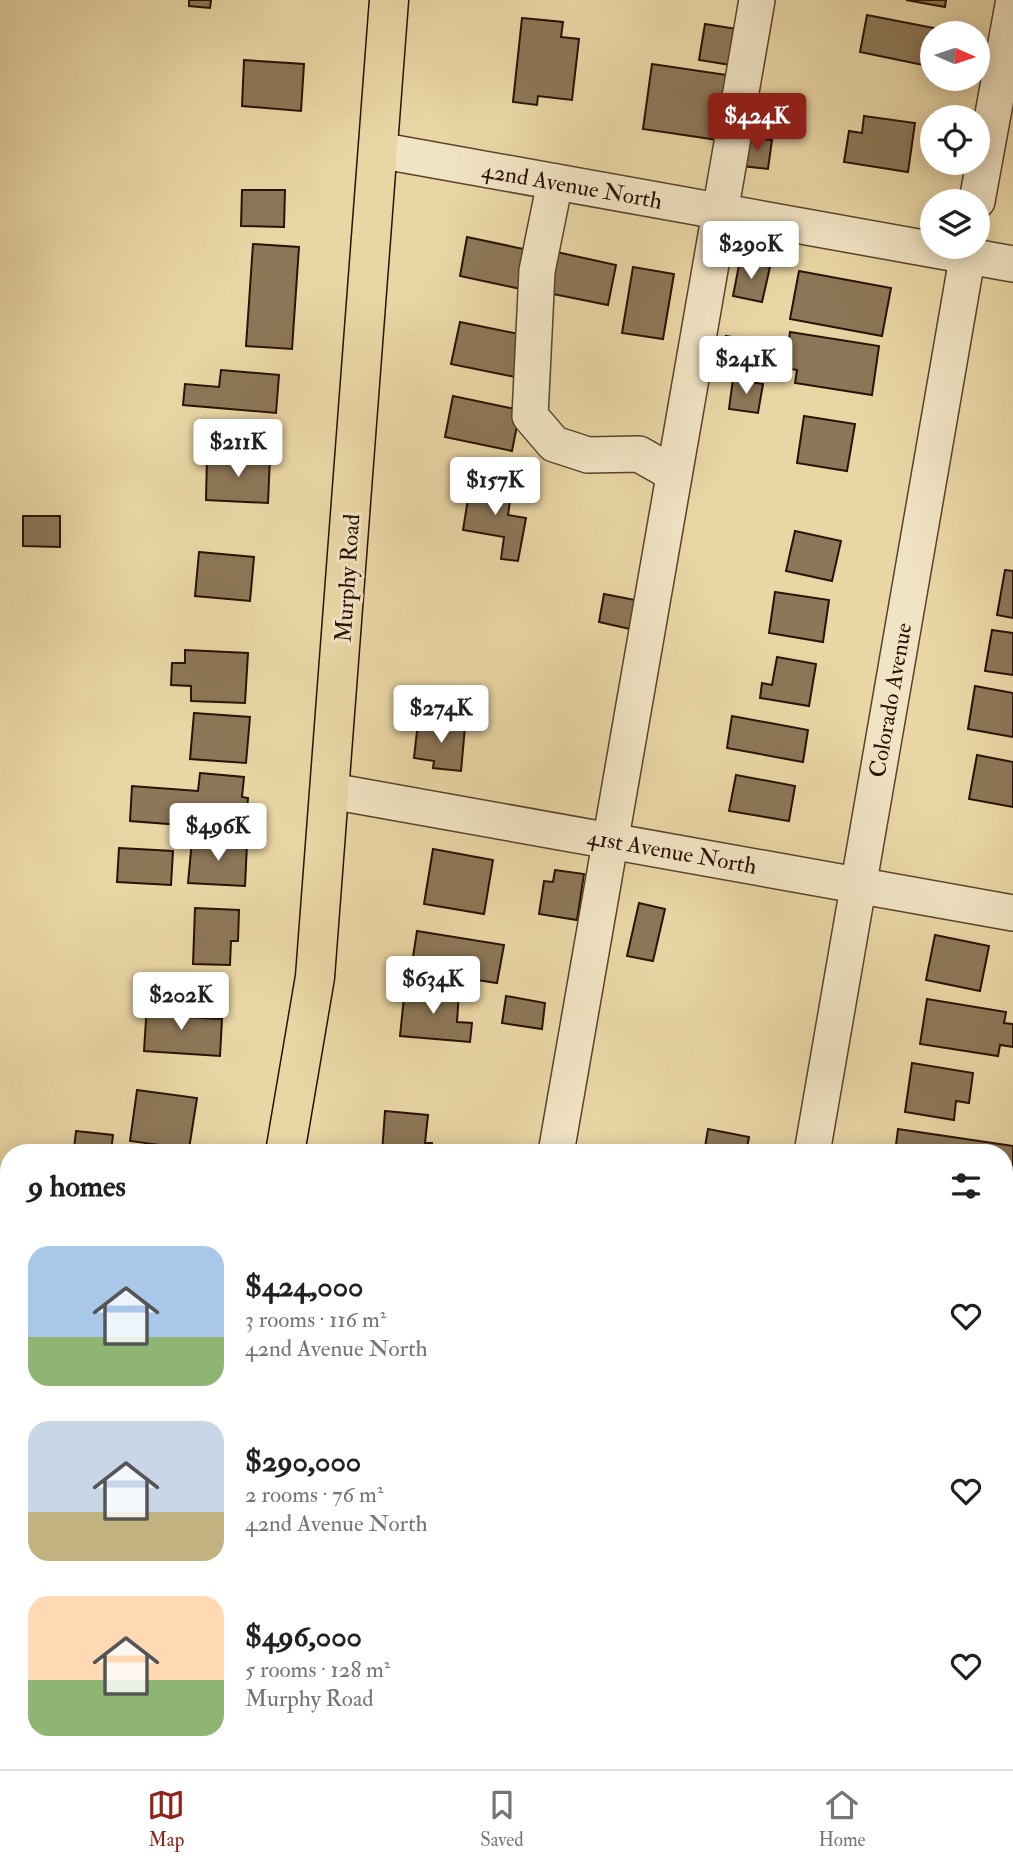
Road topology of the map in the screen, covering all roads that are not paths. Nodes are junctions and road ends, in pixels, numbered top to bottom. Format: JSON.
{"nodes":[{"id":1,"x":389,"y":0,"type":"edge"},
{"id":2,"x":757,"y":0,"type":"edge"},
{"id":3,"x":1013,"y":5,"type":"edge"},
{"id":4,"x":378,"y":150,"type":"junction"},
{"id":5,"x":555,"y":182,"type":"junction"},
{"id":6,"x":979,"y":189,"type":"edge"},
{"id":7,"x":721,"y":212,"type":"junction"},
{"id":8,"x":920,"y":243,"type":"edge"},
{"id":9,"x":990,"y":257,"type":"edge"},
{"id":10,"x":967,"y":259,"type":"edge"},
{"id":11,"x":1013,"y":264,"type":"edge"},
{"id":12,"x":674,"y":474,"type":"junction"},
{"id":13,"x":331,"y":791,"type":"junction"},
{"id":14,"x":610,"y":840,"type":"junction"},
{"id":15,"x":858,"y":884,"type":"junction"},
{"id":16,"x":1013,"y":913,"type":"edge"},
{"id":17,"x":287,"y":1144,"type":"edge"},
{"id":18,"x":558,"y":1144,"type":"edge"},
{"id":19,"x":814,"y":1144,"type":"edge"}],
"edges":[{"from":1,"to":4,"type":"main road","name":"Murphy Road"},
{"from":2,"to":7,"type":"street"},
{"from":3,"to":6,"type":"street"},
{"from":4,"to":5,"type":"street","name":"42nd Avenue North"},
{"from":4,"to":13,"type":"main road","name":"Murphy Road"},
{"from":5,"to":7,"type":"street","name":"42nd Avenue North"},
{"from":5,"to":12,"type":"street"},
{"from":7,"to":8,"type":"street","name":"42nd Avenue North"},
{"from":7,"to":12,"type":"street"},
{"from":9,"to":11,"type":"street","name":"42nd Avenue North"},
{"from":10,"to":15,"type":"street","name":"Colorado Avenue"},
{"from":12,"to":14,"type":"street"},
{"from":13,"to":14,"type":"street","name":"41st Avenue North"},
{"from":13,"to":17,"type":"main road","name":"Murphy Road"},
{"from":14,"to":15,"type":"street","name":"41st Avenue North"},
{"from":14,"to":18,"type":"street"},
{"from":15,"to":16,"type":"street","name":"41st Avenue North"},
{"from":15,"to":19,"type":"street","name":"Colorado Avenue"}]}
